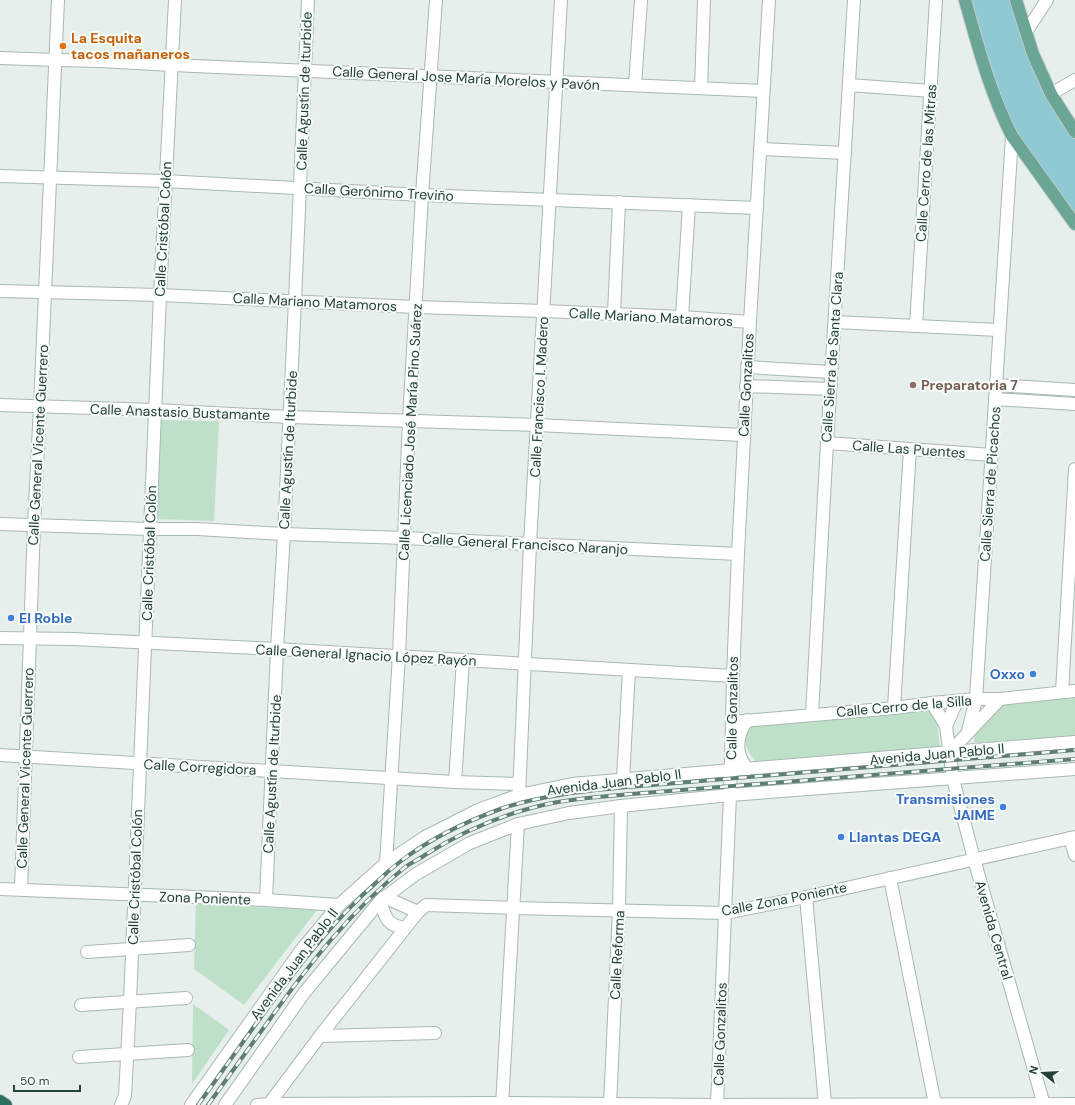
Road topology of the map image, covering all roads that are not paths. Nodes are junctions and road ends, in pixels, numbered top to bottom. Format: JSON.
{"nodes":[{"id":1,"x":58,"y":0,"type":"edge"},
{"id":2,"x":175,"y":0,"type":"edge"},
{"id":3,"x":308,"y":0,"type":"edge"},
{"id":4,"x":436,"y":0,"type":"edge"},
{"id":5,"x":561,"y":0,"type":"edge"},
{"id":6,"x":642,"y":0,"type":"edge"},
{"id":7,"x":704,"y":0,"type":"edge"},
{"id":8,"x":769,"y":0,"type":"edge"},
{"id":9,"x":854,"y":0,"type":"edge"},
{"id":10,"x":936,"y":0,"type":"edge"},
{"id":11,"x":965,"y":0,"type":"edge"},
{"id":12,"x":1016,"y":0,"type":"edge"},
{"id":13,"x":1047,"y":0,"type":"edge"},
{"id":14,"x":1026,"y":32,"type":"junction"},
{"id":15,"x":0,"y":58,"type":"edge"},
{"id":16,"x":56,"y":60,"type":"junction"},
{"id":17,"x":172,"y":66,"type":"junction"},
{"id":18,"x":304,"y":71,"type":"junction"},
{"id":19,"x":431,"y":77,"type":"junction"},
{"id":20,"x":1075,"y":80,"type":"edge"},
{"id":21,"x":557,"y":82,"type":"junction"},
{"id":22,"x":635,"y":85,"type":"junction"},
{"id":23,"x":849,"y":85,"type":"junction"},
{"id":24,"x":701,"y":88,"type":"junction"},
{"id":25,"x":763,"y":91,"type":"junction"},
{"id":26,"x":931,"y":91,"type":"junction"},
{"id":27,"x":1051,"y":94,"type":"junction"},
{"id":28,"x":1075,"y":132,"type":"edge"},
{"id":29,"x":1012,"y":136,"type":"junction"},
{"id":30,"x":760,"y":149,"type":"junction"},
{"id":31,"x":845,"y":153,"type":"junction"},
{"id":32,"x":0,"y":176,"type":"edge"},
{"id":33,"x":50,"y":177,"type":"junction"},
{"id":34,"x":166,"y":181,"type":"junction"},
{"id":35,"x":300,"y":188,"type":"junction"},
{"id":36,"x":422,"y":195,"type":"junction"},
{"id":37,"x":550,"y":200,"type":"junction"},
{"id":38,"x":619,"y":202,"type":"junction"},
{"id":39,"x":689,"y":205,"type":"junction"},
{"id":40,"x":757,"y":208,"type":"junction"},
{"id":41,"x":1075,"y":224,"type":"edge"},
{"id":42,"x":0,"y":291,"type":"edge"},
{"id":43,"x":45,"y":292,"type":"junction"},
{"id":44,"x":160,"y":295,"type":"junction"},
{"id":45,"x":295,"y":301,"type":"junction"},
{"id":46,"x":416,"y":307,"type":"junction"},
{"id":47,"x":544,"y":311,"type":"junction"},
{"id":48,"x":614,"y":314,"type":"junction"},
{"id":49,"x":682,"y":317,"type":"junction"},
{"id":50,"x":750,"y":322,"type":"junction"},
{"id":51,"x":835,"y":322,"type":"junction"},
{"id":52,"x":916,"y":326,"type":"junction"},
{"id":53,"x":999,"y":330,"type":"junction"},
{"id":54,"x":747,"y":367,"type":"junction"},
{"id":55,"x":831,"y":372,"type":"junction"},
{"id":56,"x":996,"y":385,"type":"junction"},
{"id":57,"x":746,"y":386,"type":"junction"},
{"id":58,"x":830,"y":389,"type":"junction"},
{"id":59,"x":1075,"y":390,"type":"edge"},
{"id":60,"x":995,"y":399,"type":"junction"},
{"id":61,"x":1075,"y":404,"type":"edge"},
{"id":62,"x":0,"y":405,"type":"edge"},
{"id":63,"x":40,"y":406,"type":"junction"},
{"id":64,"x":155,"y":410,"type":"junction"},
{"id":65,"x":290,"y":416,"type":"junction"},
{"id":66,"x":410,"y":420,"type":"junction"},
{"id":67,"x":537,"y":425,"type":"junction"},
{"id":68,"x":744,"y":435,"type":"junction"},
{"id":69,"x":826,"y":443,"type":"junction"},
{"id":70,"x":910,"y":449,"type":"junction"},
{"id":71,"x":992,"y":455,"type":"junction"},
{"id":72,"x":1075,"y":469,"type":"edge"},
{"id":73,"x":0,"y":524,"type":"edge"},
{"id":74,"x":34,"y":525,"type":"junction"},
{"id":75,"x":150,"y":529,"type":"junction"},
{"id":76,"x":284,"y":534,"type":"junction"},
{"id":77,"x":405,"y":538,"type":"junction"},
{"id":78,"x":530,"y":544,"type":"junction"},
{"id":79,"x":738,"y":554,"type":"junction"},
{"id":80,"x":0,"y":638,"type":"edge"},
{"id":81,"x":30,"y":639,"type":"junction"},
{"id":82,"x":146,"y":643,"type":"junction"},
{"id":83,"x":277,"y":649,"type":"junction"},
{"id":84,"x":399,"y":655,"type":"junction"},
{"id":85,"x":463,"y":660,"type":"junction"},
{"id":86,"x":526,"y":664,"type":"junction"},
{"id":87,"x":629,"y":670,"type":"junction"},
{"id":88,"x":733,"y":676,"type":"junction"},
{"id":89,"x":1075,"y":691,"type":"edge"},
{"id":90,"x":1062,"y":692,"type":"junction"},
{"id":91,"x":1000,"y":698,"type":"junction"},
{"id":92,"x":976,"y":699,"type":"junction"},
{"id":93,"x":957,"y":701,"type":"junction"},
{"id":94,"x":932,"y":703,"type":"junction"},
{"id":95,"x":894,"y":708,"type":"junction"},
{"id":96,"x":812,"y":714,"type":"junction"},
{"id":97,"x":746,"y":720,"type":"junction"},
{"id":98,"x":732,"y":722,"type":"junction"},
{"id":99,"x":946,"y":726,"type":"junction"},
{"id":100,"x":968,"y":731,"type":"junction"},
{"id":101,"x":1075,"y":742,"type":"edge"},
{"id":102,"x":949,"y":753,"type":"junction"},
{"id":103,"x":0,"y":755,"type":"edge"},
{"id":104,"x":26,"y":756,"type":"junction"},
{"id":105,"x":140,"y":763,"type":"junction"},
{"id":106,"x":748,"y":769,"type":"junction"},
{"id":107,"x":1075,"y":769,"type":"edge"},
{"id":108,"x":731,"y":770,"type":"junction"},
{"id":109,"x":272,"y":771,"type":"junction"},
{"id":110,"x":391,"y":778,"type":"junction"},
{"id":111,"x":623,"y":779,"type":"junction"},
{"id":112,"x":953,"y":779,"type":"junction"},
{"id":113,"x":456,"y":782,"type":"junction"},
{"id":114,"x":519,"y":789,"type":"junction"},
{"id":115,"x":730,"y":795,"type":"junction"},
{"id":116,"x":621,"y":806,"type":"junction"},
{"id":117,"x":518,"y":824,"type":"junction"},
{"id":118,"x":1072,"y":837,"type":"edge"},
{"id":119,"x":1075,"y":855,"type":"edge"},
{"id":120,"x":974,"y":859,"type":"junction"},
{"id":121,"x":386,"y":863,"type":"junction"},
{"id":122,"x":890,"y":878,"type":"junction"},
{"id":123,"x":0,"y":888,"type":"edge"},
{"id":124,"x":21,"y":889,"type":"junction"},
{"id":125,"x":134,"y":895,"type":"junction"},
{"id":126,"x":806,"y":897,"type":"junction"},
{"id":127,"x":382,"y":899,"type":"junction"},
{"id":128,"x":266,"y":900,"type":"junction"},
{"id":129,"x":338,"y":905,"type":"junction"},
{"id":130,"x":514,"y":908,"type":"junction"},
{"id":131,"x":619,"y":910,"type":"junction"},
{"id":132,"x":418,"y":912,"type":"junction"},
{"id":133,"x":725,"y":913,"type":"junction"},
{"id":134,"x":405,"y":928,"type":"junction"},
{"id":135,"x":189,"y":945,"type":"dead end"},
{"id":136,"x":132,"y":949,"type":"junction"},
{"id":137,"x":87,"y":952,"type":"dead end"},
{"id":138,"x":186,"y":998,"type":"dead end"},
{"id":139,"x":130,"y":1002,"type":"junction"},
{"id":140,"x":81,"y":1005,"type":"dead end"},
{"id":141,"x":435,"y":1034,"type":"dead end"},
{"id":142,"x":320,"y":1036,"type":"junction"},
{"id":143,"x":188,"y":1050,"type":"dead end"},
{"id":144,"x":127,"y":1054,"type":"junction"},
{"id":145,"x":79,"y":1057,"type":"dead end"},
{"id":146,"x":0,"y":1100,"type":"edge"},
{"id":147,"x":263,"y":1104,"type":"edge"},
{"id":148,"x":502,"y":1104,"type":"edge"},
{"id":149,"x":610,"y":1104,"type":"edge"},
{"id":150,"x":825,"y":1104,"type":"edge"},
{"id":151,"x":935,"y":1104,"type":"junction"},
{"id":152,"x":965,"y":1104,"type":"edge"},
{"id":153,"x":1075,"y":1104,"type":"edge"},
{"id":154,"x":6,"y":1105,"type":"edge"},
{"id":155,"x":121,"y":1105,"type":"edge"},
{"id":156,"x":191,"y":1105,"type":"edge"},
{"id":157,"x":225,"y":1105,"type":"edge"},
{"id":158,"x":717,"y":1105,"type":"edge"},
{"id":159,"x":1044,"y":1105,"type":"edge"}],
"edges":[{"from":1,"to":16,"type":"street","name":"Calle General Vicente Guerrero"},
{"from":2,"to":17,"type":"street","name":"Calle Cristóbal Colón"},
{"from":3,"to":18,"type":"street","name":"Calle Agustín de Iturbide"},
{"from":4,"to":19,"type":"street","name":"Calle Licenciado José María Pino Suárez"},
{"from":5,"to":21,"type":"street","name":"Calle Francisco I. Madero"},
{"from":6,"to":22,"type":"street"},
{"from":7,"to":24,"type":"street"},
{"from":8,"to":25,"type":"street","name":"Calle Gonzalitos"},
{"from":9,"to":23,"type":"street","name":"Calle Sierra de Santa Clara"},
{"from":10,"to":26,"type":"street","name":"Calle Cerro de las Mitras"},
{"from":11,"to":29,"type":"main road"},
{"from":12,"to":14,"type":"main road"},
{"from":13,"to":14,"type":"street"},
{"from":14,"to":27,"type":"main road"},
{"from":15,"to":16,"type":"street","name":"Calle General Jose María Morelos y Pavón"},
{"from":16,"to":17,"type":"street","name":"Calle General Jose María Morelos y Pavón"},
{"from":16,"to":33,"type":"street","name":"Calle General Vicente Guerrero"},
{"from":17,"to":18,"type":"street","name":"Calle General Jose María Morelos y Pavón"},
{"from":17,"to":34,"type":"street","name":"Calle Cristóbal Colón"},
{"from":18,"to":19,"type":"street","name":"Calle General Jose María Morelos y Pavón"},
{"from":18,"to":35,"type":"street","name":"Calle Agustín de Iturbide"},
{"from":19,"to":21,"type":"street","name":"Calle General Jose María Morelos y Pavón"},
{"from":19,"to":36,"type":"street","name":"Calle Licenciado José María Pino Suárez"},
{"from":20,"to":27,"type":"street"},
{"from":21,"to":22,"type":"street","name":"Calle General Jose María Morelos y Pavón"},
{"from":21,"to":37,"type":"street","name":"Calle Francisco I. Madero"},
{"from":22,"to":24,"type":"street","name":"Calle General Jose María Morelos y Pavón"},
{"from":23,"to":26,"type":"street"},
{"from":23,"to":31,"type":"street","name":"Calle Sierra de Santa Clara"},
{"from":24,"to":25,"type":"street","name":"Calle General Jose María Morelos y Pavón"},
{"from":25,"to":30,"type":"street","name":"Calle Gonzalitos"},
{"from":26,"to":52,"type":"street","name":"Calle Cerro de las Mitras"},
{"from":27,"to":28,"type":"main road"},
{"from":29,"to":41,"type":"main road"},
{"from":29,"to":53,"type":"street","name":"Calle Sierra de Picachos"},
{"from":30,"to":31,"type":"street"},
{"from":30,"to":40,"type":"street","name":"Calle Gonzalitos"},
{"from":31,"to":51,"type":"street","name":"Calle Sierra de Santa Clara"},
{"from":32,"to":33,"type":"street","name":"Calle Gerónimo Treviño"},
{"from":33,"to":34,"type":"street","name":"Calle Gerónimo Treviño"},
{"from":33,"to":43,"type":"street","name":"Calle General Vicente Guerrero"},
{"from":34,"to":35,"type":"street","name":"Calle Gerónimo Treviño"},
{"from":34,"to":44,"type":"street","name":"Calle Cristóbal Colón"},
{"from":35,"to":36,"type":"street","name":"Calle Gerónimo Treviño"},
{"from":35,"to":45,"type":"street","name":"Calle Agustín de Iturbide"},
{"from":36,"to":37,"type":"street","name":"Calle Gerónimo Treviño"},
{"from":36,"to":46,"type":"street","name":"Calle Licenciado José María Pino Suárez"},
{"from":37,"to":38,"type":"street","name":"Calle Gerónimo Treviño"},
{"from":37,"to":47,"type":"street","name":"Calle Francisco I. Madero"},
{"from":38,"to":39,"type":"street","name":"Calle Gerónimo Treviño"},
{"from":38,"to":48,"type":"street"},
{"from":39,"to":40,"type":"street","name":"Calle Gerónimo Treviño"},
{"from":39,"to":49,"type":"street"},
{"from":40,"to":50,"type":"street","name":"Calle Gonzalitos"},
{"from":42,"to":43,"type":"street","name":"Calle Mariano Matamoros"},
{"from":43,"to":44,"type":"street","name":"Calle Mariano Matamoros"},
{"from":43,"to":63,"type":"street","name":"Calle General Vicente Guerrero"},
{"from":44,"to":45,"type":"street","name":"Calle Mariano Matamoros"},
{"from":44,"to":64,"type":"street","name":"Calle Cristóbal Colón"},
{"from":45,"to":46,"type":"street","name":"Calle Mariano Matamoros"},
{"from":45,"to":65,"type":"street","name":"Calle Agustín de Iturbide"},
{"from":46,"to":47,"type":"street","name":"Calle Mariano Matamoros"},
{"from":46,"to":66,"type":"street","name":"Calle Licenciado José María Pino Suárez"},
{"from":47,"to":48,"type":"street","name":"Calle Mariano Matamoros"},
{"from":47,"to":67,"type":"street","name":"Calle Francisco I. Madero"},
{"from":48,"to":49,"type":"street","name":"Calle Mariano Matamoros"},
{"from":49,"to":50,"type":"street","name":"Calle Mariano Matamoros"},
{"from":50,"to":54,"type":"street","name":"Calle Gonzalitos"},
{"from":51,"to":52,"type":"street"},
{"from":51,"to":55,"type":"street","name":"Calle Sierra de Santa Clara"},
{"from":52,"to":53,"type":"street"},
{"from":53,"to":56,"type":"street","name":"Calle Sierra de Picachos"},
{"from":54,"to":55,"type":"street"},
{"from":54,"to":57,"type":"street","name":"Calle Gonzalitos"},
{"from":55,"to":58,"type":"street","name":"Calle Sierra de Santa Clara"},
{"from":56,"to":59,"type":"street"},
{"from":56,"to":60,"type":"street","name":"Calle Sierra de Picachos"},
{"from":57,"to":58,"type":"street"},
{"from":57,"to":68,"type":"street","name":"Calle Gonzalitos"},
{"from":58,"to":69,"type":"street","name":"Calle Sierra de Santa Clara"},
{"from":60,"to":61,"type":"street"},
{"from":60,"to":71,"type":"street","name":"Calle Sierra de Picachos"},
{"from":62,"to":63,"type":"street","name":"Calle Anastasio Bustamante"},
{"from":63,"to":64,"type":"street","name":"Calle Anastasio Bustamante"},
{"from":63,"to":74,"type":"street","name":"Calle General Vicente Guerrero"},
{"from":64,"to":65,"type":"street","name":"Calle Anastasio Bustamante"},
{"from":64,"to":75,"type":"street","name":"Calle Cristóbal Colón"},
{"from":65,"to":66,"type":"street","name":"Calle Anastasio Bustamante"},
{"from":65,"to":76,"type":"street","name":"Calle Agustín de Iturbide"},
{"from":66,"to":67,"type":"street","name":"Calle Anastasio Bustamante"},
{"from":66,"to":77,"type":"street","name":"Calle Licenciado José María Pino Suárez"},
{"from":67,"to":68,"type":"street","name":"Calle Anastasio Bustamante"},
{"from":67,"to":78,"type":"street","name":"Calle Francisco I. Madero"},
{"from":68,"to":79,"type":"street","name":"Calle Gonzalitos"},
{"from":69,"to":70,"type":"street","name":"Calle Las Puentes"},
{"from":69,"to":96,"type":"street","name":"Calle Sierra de Santa Clara"},
{"from":70,"to":71,"type":"street","name":"Calle Las Puentes"},
{"from":70,"to":95,"type":"street"},
{"from":71,"to":92,"type":"street","name":"Calle Sierra de Picachos"},
{"from":72,"to":90,"type":"street"},
{"from":73,"to":74,"type":"street","name":"Calle General Francisco Naranjo"},
{"from":74,"to":75,"type":"street","name":"Calle General Francisco Naranjo"},
{"from":74,"to":81,"type":"street","name":"Calle General Vicente Guerrero"},
{"from":75,"to":76,"type":"street","name":"Calle General Francisco Naranjo"},
{"from":75,"to":82,"type":"street","name":"Calle Cristóbal Colón"},
{"from":76,"to":77,"type":"street","name":"Calle General Francisco Naranjo"},
{"from":76,"to":83,"type":"street","name":"Calle Agustín de Iturbide"},
{"from":77,"to":78,"type":"street","name":"Calle General Francisco Naranjo"},
{"from":77,"to":84,"type":"street","name":"Calle Licenciado José María Pino Suárez"},
{"from":78,"to":79,"type":"street","name":"Calle General Francisco Naranjo"},
{"from":78,"to":86,"type":"street","name":"Calle Francisco I. Madero"},
{"from":79,"to":88,"type":"street","name":"Calle Gonzalitos"},
{"from":80,"to":81,"type":"street","name":"Calle General Ignacio López Rayón"},
{"from":81,"to":82,"type":"street","name":"Calle General Ignacio López Rayón"},
{"from":81,"to":104,"type":"street","name":"Calle General Vicente Guerrero"},
{"from":82,"to":83,"type":"street","name":"Calle General Ignacio López Rayón"},
{"from":82,"to":105,"type":"street","name":"Calle Cristóbal Colón"},
{"from":83,"to":84,"type":"street","name":"Calle General Ignacio López Rayón"},
{"from":83,"to":109,"type":"street","name":"Calle Agustín de Iturbide"},
{"from":84,"to":85,"type":"street","name":"Calle General Ignacio López Rayón"},
{"from":84,"to":110,"type":"street","name":"Calle Licenciado José María Pino Suárez"},
{"from":85,"to":86,"type":"street","name":"Calle General Ignacio López Rayón"},
{"from":85,"to":113,"type":"street"},
{"from":86,"to":87,"type":"street","name":"Calle General Ignacio López Rayón"},
{"from":86,"to":114,"type":"street","name":"Calle Francisco I. Madero"},
{"from":87,"to":88,"type":"street","name":"Calle General Ignacio López Rayón"},
{"from":87,"to":111,"type":"street"},
{"from":88,"to":98,"type":"street","name":"Calle Gonzalitos"},
{"from":89,"to":90,"type":"street","name":"Calle Cerro de la Silla"},
{"from":90,"to":91,"type":"street","name":"Calle Cerro de la Silla"},
{"from":91,"to":92,"type":"street","name":"Calle Cerro de la Silla"},
{"from":91,"to":100,"type":"street"},
{"from":92,"to":93,"type":"street","name":"Calle Cerro de la Silla"},
{"from":92,"to":100,"type":"street","name":"Calle Sierra de Picachos"},
{"from":93,"to":94,"type":"street","name":"Calle Cerro de la Silla"},
{"from":93,"to":99,"type":"street"},
{"from":94,"to":95,"type":"street","name":"Calle Cerro de la Silla"},
{"from":94,"to":99,"type":"street"},
{"from":95,"to":96,"type":"street","name":"Calle Cerro de la Silla"},
{"from":96,"to":97,"type":"street","name":"Calle Cerro de la Silla"},
{"from":97,"to":98,"type":"street","name":"Calle Cerro de la Silla"},
{"from":97,"to":106,"type":"street"},
{"from":98,"to":108,"type":"street","name":"Calle Gonzalitos"},
{"from":99,"to":102,"type":"street","name":"Avenida Central"},
{"from":100,"to":102,"type":"street","name":"Calle Sierra de Picachos"},
{"from":101,"to":102,"type":"street","name":"Avenida Juan Pablo II"},
{"from":102,"to":106,"type":"street","name":"Avenida Juan Pablo II"},
{"from":102,"to":112,"type":"street","name":"Avenida Central"},
{"from":103,"to":104,"type":"street","name":"Calle Corregidora"},
{"from":104,"to":105,"type":"street","name":"Calle Corregidora"},
{"from":104,"to":124,"type":"street","name":"Calle General Vicente Guerrero"},
{"from":105,"to":109,"type":"street","name":"Calle Corregidora"},
{"from":105,"to":125,"type":"street","name":"Calle Cristóbal Colón"},
{"from":106,"to":108,"type":"street","name":"Avenida Juan Pablo II"},
{"from":107,"to":112,"type":"street","name":"Avenida Juan Pablo II"},
{"from":108,"to":111,"type":"street","name":"Avenida Juan Pablo II"},
{"from":108,"to":115,"type":"street","name":"Calle Gonzalitos"},
{"from":109,"to":110,"type":"street","name":"Calle Corregidora"},
{"from":109,"to":128,"type":"street","name":"Calle Agustín de Iturbide"},
{"from":110,"to":113,"type":"street","name":"Calle Corregidora"},
{"from":110,"to":121,"type":"street","name":"Calle Licenciado José María Pino Suárez"},
{"from":111,"to":114,"type":"street","name":"Avenida Juan Pablo II"},
{"from":112,"to":115,"type":"street","name":"Avenida Juan Pablo II"},
{"from":112,"to":120,"type":"street","name":"Avenida Central"},
{"from":113,"to":114,"type":"street","name":"Calle Corregidora"},
{"from":114,"to":121,"type":"street","name":"Avenida Juan Pablo II"},
{"from":115,"to":116,"type":"street","name":"Avenida Juan Pablo II"},
{"from":115,"to":133,"type":"street","name":"Calle Gonzalitos"},
{"from":116,"to":117,"type":"street","name":"Avenida Juan Pablo II"},
{"from":116,"to":131,"type":"street","name":"Calle Reforma"},
{"from":117,"to":127,"type":"street","name":"Avenida Juan Pablo II"},
{"from":117,"to":130,"type":"street"},
{"from":118,"to":119,"type":"street"},
{"from":118,"to":120,"type":"street","name":"Calle Zona Poniente"},
{"from":120,"to":122,"type":"street","name":"Calle Zona Poniente"},
{"from":120,"to":159,"type":"street","name":"Avenida Central"},
{"from":121,"to":129,"type":"street","name":"Avenida Juan Pablo II"},
{"from":122,"to":126,"type":"street","name":"Calle Zona Poniente"},
{"from":122,"to":151,"type":"street"},
{"from":123,"to":124,"type":"street","name":"Zona Poniente"},
{"from":124,"to":125,"type":"street","name":"Zona Poniente"},
{"from":125,"to":128,"type":"street","name":"Zona Poniente"},
{"from":125,"to":136,"type":"street","name":"Calle Cristóbal Colón"},
{"from":126,"to":133,"type":"street","name":"Calle Zona Poniente"},
{"from":126,"to":150,"type":"street"},
{"from":127,"to":132,"type":"street"},
{"from":127,"to":134,"type":"street"},
{"from":127,"to":157,"type":"street","name":"Avenida Juan Pablo II"},
{"from":128,"to":129,"type":"street","name":"Zona Poniente"},
{"from":129,"to":156,"type":"street","name":"Avenida Juan Pablo II"},
{"from":130,"to":131,"type":"street","name":"Calle Zona Poniente"},
{"from":130,"to":132,"type":"street","name":"Calle Zona Poniente"},
{"from":130,"to":148,"type":"street"},
{"from":131,"to":133,"type":"street","name":"Calle Zona Poniente"},
{"from":131,"to":149,"type":"street","name":"Calle Reforma"},
{"from":132,"to":134,"type":"street","name":"Calle Zona Poniente"},
{"from":133,"to":158,"type":"street","name":"Calle Gonzalitos"},
{"from":134,"to":142,"type":"street","name":"Calle Zona Poniente"},
{"from":135,"to":136,"type":"street"},
{"from":136,"to":137,"type":"street"},
{"from":136,"to":139,"type":"street","name":"Calle Cristóbal Colón"},
{"from":138,"to":139,"type":"street"},
{"from":139,"to":140,"type":"street"},
{"from":139,"to":144,"type":"street","name":"Calle Cristóbal Colón"},
{"from":141,"to":142,"type":"street"},
{"from":142,"to":147,"type":"street","name":"Calle Zona Poniente"},
{"from":143,"to":144,"type":"street"},
{"from":144,"to":145,"type":"street"},
{"from":144,"to":155,"type":"street","name":"Calle Cristóbal Colón"},
{"from":146,"to":154,"type":"highway"},
{"from":147,"to":148,"type":"street"},
{"from":148,"to":149,"type":"street"},
{"from":149,"to":158,"type":"street"},
{"from":150,"to":151,"type":"street"},
{"from":150,"to":158,"type":"street"},
{"from":151,"to":152,"type":"street"},
{"from":152,"to":159,"type":"street"},
{"from":153,"to":159,"type":"street"}]}
